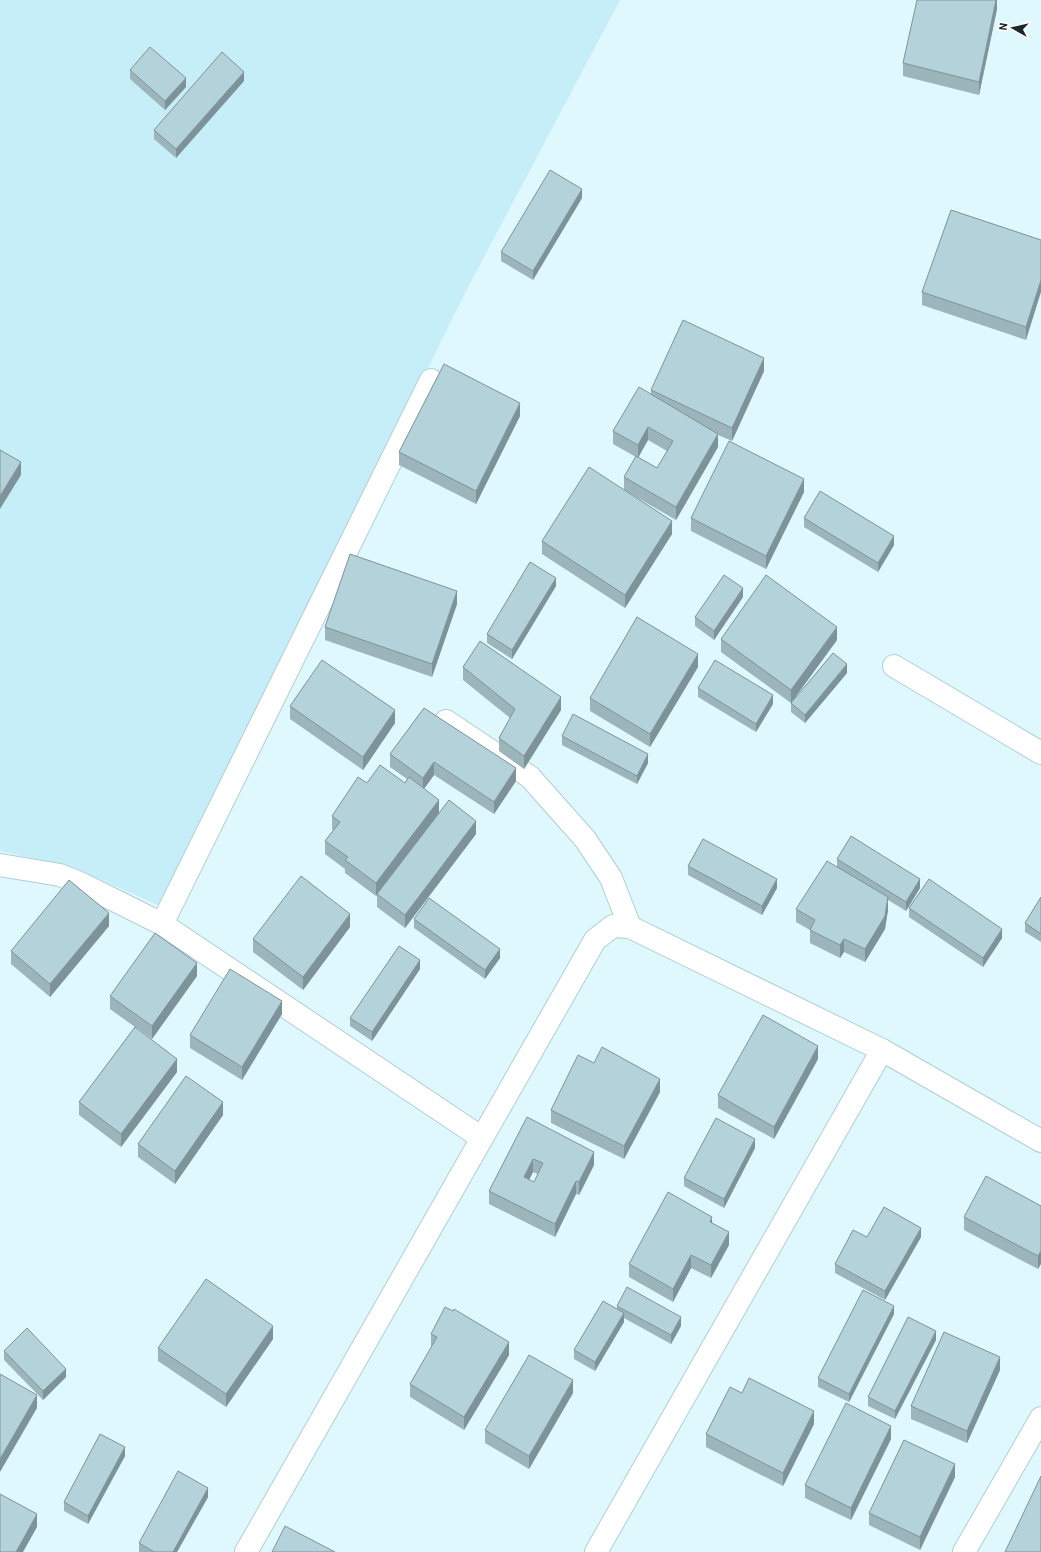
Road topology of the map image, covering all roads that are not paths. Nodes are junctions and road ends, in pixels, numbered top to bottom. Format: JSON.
{"nodes":[{"id":1,"x":431,"y":380,"type":"dead end"},
{"id":2,"x":894,"y":666,"type":"dead end"},
{"id":3,"x":446,"y":721,"type":"edge"},
{"id":4,"x":1041,"y":753,"type":"edge"},
{"id":5,"x":0,"y":864,"type":"edge"},
{"id":6,"x":162,"y":924,"type":"junction"},
{"id":7,"x":630,"y":927,"type":"junction"},
{"id":8,"x":882,"y":1050,"type":"junction"},
{"id":9,"x":482,"y":1138,"type":"junction"},
{"id":10,"x":1041,"y":1141,"type":"edge"},
{"id":11,"x":1041,"y":1418,"type":"edge"},
{"id":12,"x":246,"y":1552,"type":"edge"},
{"id":13,"x":596,"y":1552,"type":"edge"},
{"id":14,"x":964,"y":1552,"type":"edge"}],
"edges":[{"from":1,"to":6,"type":"street"},
{"from":2,"to":4,"type":"street"},
{"from":3,"to":7,"type":"street"},
{"from":5,"to":6,"type":"street"},
{"from":6,"to":9,"type":"street"},
{"from":7,"to":8,"type":"street"},
{"from":7,"to":9,"type":"street"},
{"from":8,"to":10,"type":"street"},
{"from":8,"to":13,"type":"street"},
{"from":9,"to":12,"type":"street"},
{"from":11,"to":14,"type":"street"}]}
